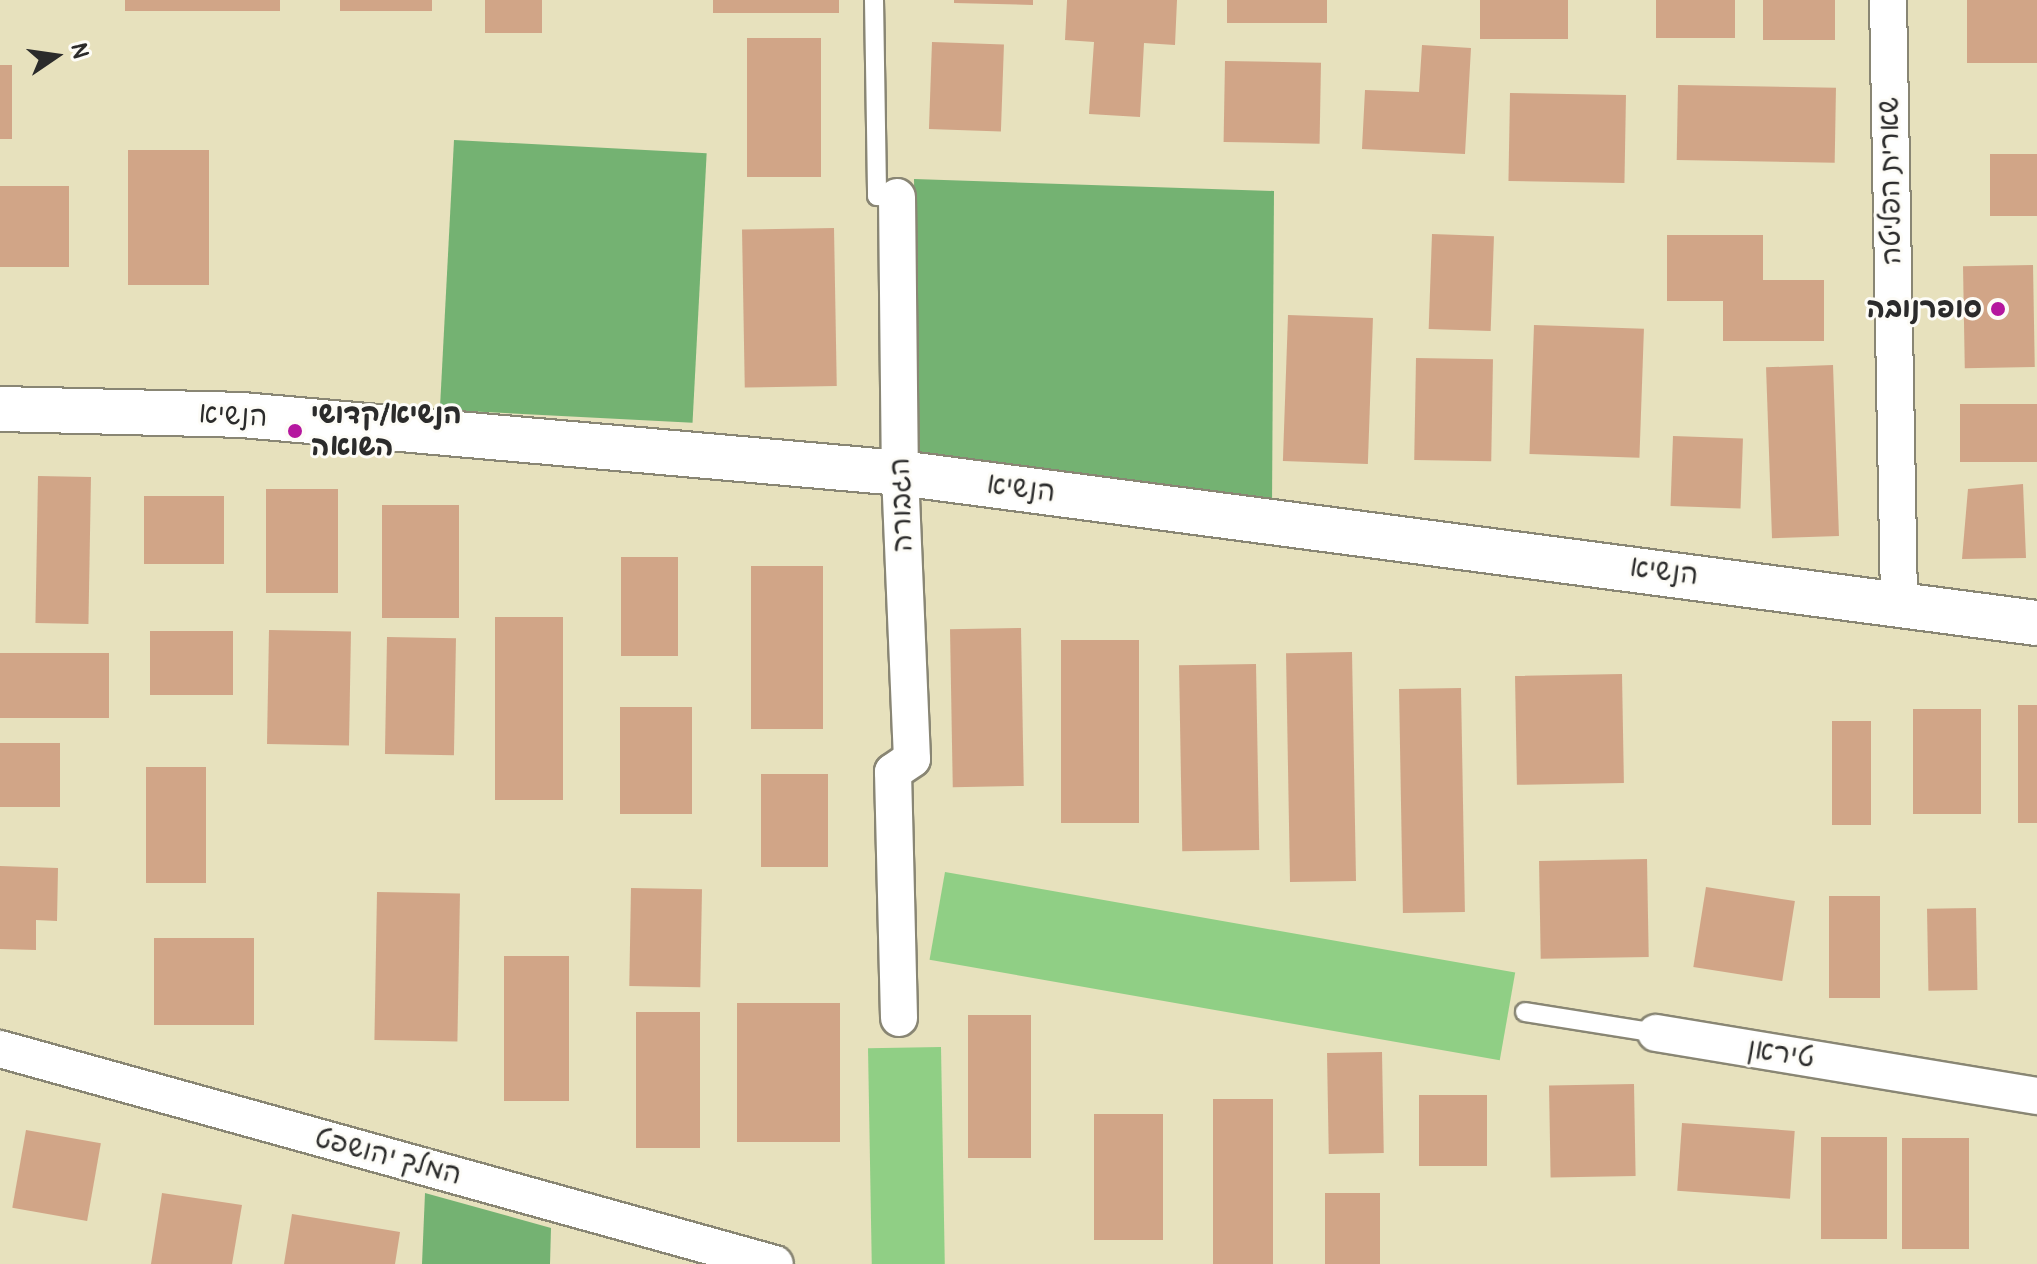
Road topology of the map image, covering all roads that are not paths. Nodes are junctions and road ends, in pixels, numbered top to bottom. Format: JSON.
{"nodes":[{"id":1,"x":874,"y":0,"type":"edge"},
{"id":2,"x":1888,"y":0,"type":"edge"},
{"id":3,"x":897,"y":197,"type":"joint"},
{"id":4,"x":0,"y":409,"type":"edge"},
{"id":5,"x":900,"y":473,"type":"junction"},
{"id":6,"x":1899,"y":602,"type":"junction"},
{"id":7,"x":2037,"y":623,"type":"edge"},
{"id":8,"x":1525,"y":1012,"type":"dead end"},
{"id":9,"x":899,"y":1018,"type":"dead end"},
{"id":10,"x":1656,"y":1033,"type":"joint"},
{"id":11,"x":0,"y":1049,"type":"edge"},
{"id":12,"x":2037,"y":1096,"type":"edge"},
{"id":13,"x":775,"y":1264,"type":"edge"}],
"edges":[{"from":1,"to":3,"type":"lane","name":"הגבורה"},
{"from":2,"to":6,"type":"street","name":"שארית הפליטה"},
{"from":3,"to":5,"type":"street","name":"הגבורה"},
{"from":4,"to":5,"type":"street","name":"הנשיא"},
{"from":5,"to":6,"type":"street","name":"הנשיא"},
{"from":5,"to":9,"type":"street","name":"הגבורה"},
{"from":6,"to":7,"type":"street","name":"הנשיא"},
{"from":8,"to":10,"type":"lane","name":"טיראן"},
{"from":10,"to":12,"type":"street","name":"טיראן"},
{"from":11,"to":13,"type":"street","name":"המלך יהושפט"}]}
